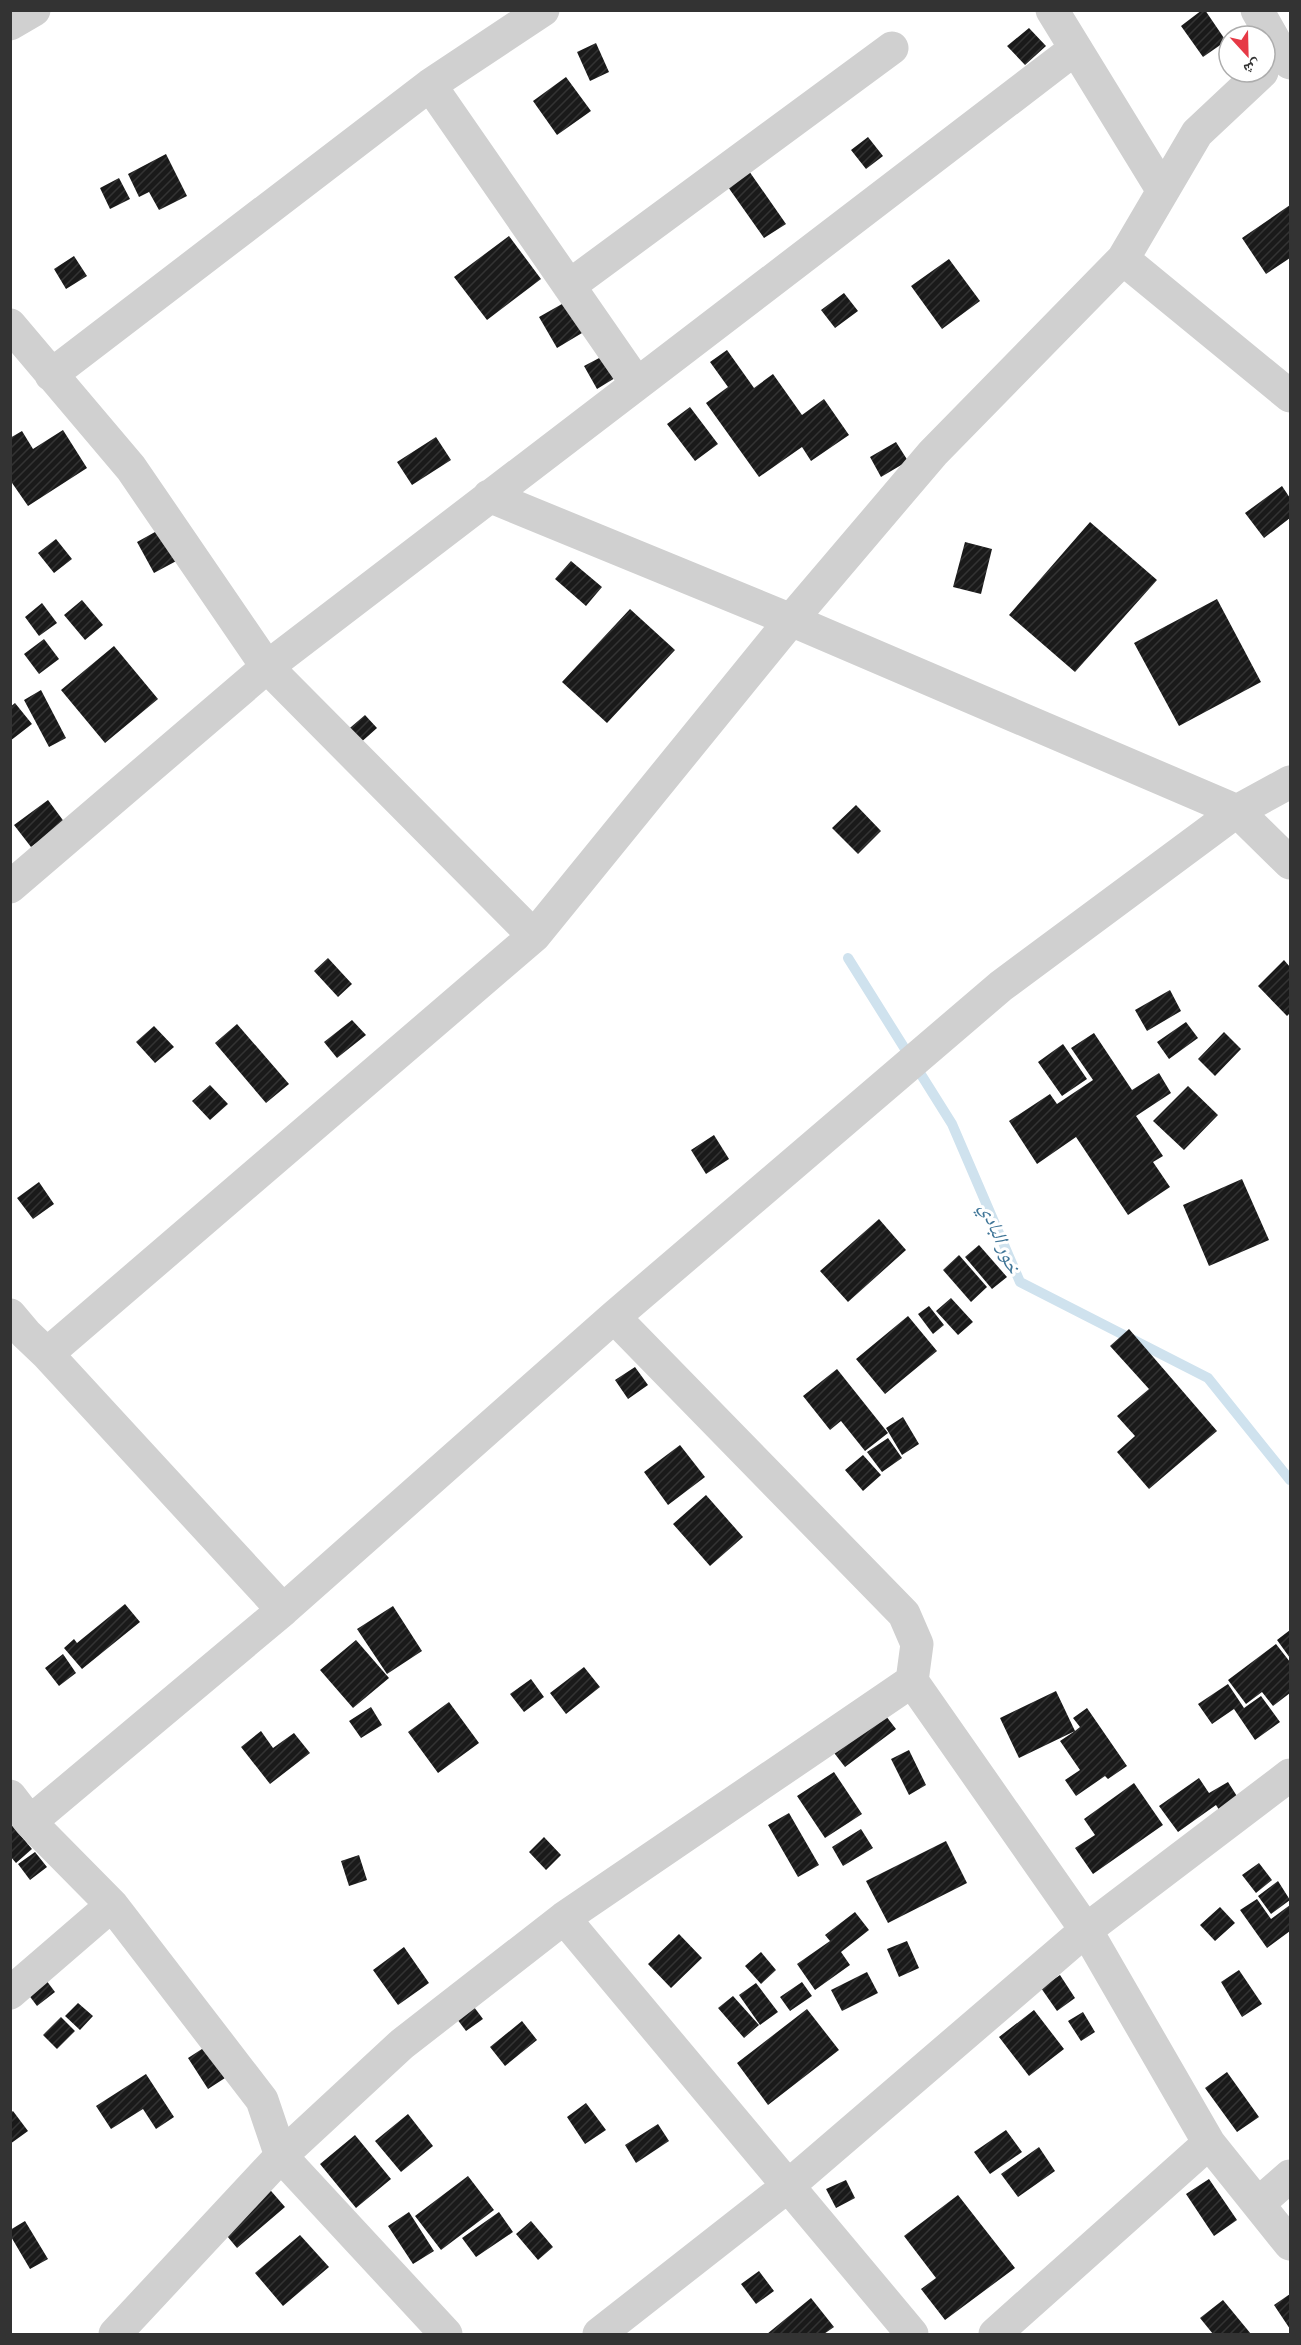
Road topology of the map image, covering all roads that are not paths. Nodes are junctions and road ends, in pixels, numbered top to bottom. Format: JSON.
{"nodes":[{"id":1,"x":34,"y":10,"type":"edge"},
{"id":2,"x":543,"y":10,"type":"edge"},
{"id":3,"x":1053,"y":10,"type":"edge"},
{"id":4,"x":1257,"y":10,"type":"edge"},
{"id":5,"x":10,"y":24,"type":"edge"},
{"id":6,"x":892,"y":48,"type":"dead end"},
{"id":7,"x":1075,"y":49,"type":"junction"},
{"id":8,"x":1278,"y":61,"type":"edge"},
{"id":9,"x":430,"y":86,"type":"junction"},
{"id":10,"x":1163,"y":191,"type":"junction"},
{"id":11,"x":1123,"y":259,"type":"junction"},
{"id":12,"x":569,"y":286,"type":"junction"},
{"id":13,"x":10,"y":325,"type":"edge"},
{"id":14,"x":51,"y":375,"type":"junction"},
{"id":15,"x":637,"y":384,"type":"junction"},
{"id":16,"x":1290,"y":396,"type":"edge"},
{"id":17,"x":489,"y":496,"type":"junction"},
{"id":18,"x":791,"y":620,"type":"junction"},
{"id":19,"x":267,"y":667,"type":"junction"},
{"id":20,"x":1290,"y":782,"type":"edge"},
{"id":21,"x":1237,"y":811,"type":"junction"},
{"id":22,"x":1290,"y":863,"type":"edge"},
{"id":23,"x":10,"y":887,"type":"edge"},
{"id":24,"x":534,"y":936,"type":"junction"},
{"id":25,"x":614,"y":1317,"type":"junction"},
{"id":26,"x":24,"y":1337,"type":"edge"},
{"id":27,"x":284,"y":1610,"type":"junction"},
{"id":28,"x":912,"y":1681,"type":"junction"},
{"id":29,"x":1290,"y":1775,"type":"edge"},
{"id":30,"x":10,"y":1796,"type":"edge"},
{"id":31,"x":30,"y":1822,"type":"junction"},
{"id":32,"x":112,"y":1905,"type":"junction"},
{"id":33,"x":564,"y":1918,"type":"junction"},
{"id":34,"x":1086,"y":1929,"type":"junction"},
{"id":35,"x":10,"y":1993,"type":"edge"},
{"id":36,"x":1209,"y":2143,"type":"junction"},
{"id":37,"x":281,"y":2156,"type":"junction"},
{"id":38,"x":1290,"y":2175,"type":"edge"},
{"id":39,"x":788,"y":2186,"type":"junction"},
{"id":40,"x":1258,"y":2204,"type":"junction"},
{"id":41,"x":1290,"y":2244,"type":"edge"},
{"id":42,"x":115,"y":2334,"type":"edge"},
{"id":43,"x":446,"y":2334,"type":"edge"},
{"id":44,"x":599,"y":2334,"type":"edge"},
{"id":45,"x":912,"y":2334,"type":"edge"},
{"id":46,"x":995,"y":2334,"type":"edge"}],
"edges":[{"from":1,"to":5,"type":"street"},
{"from":2,"to":9,"type":"street"},
{"from":3,"to":7,"type":"street"},
{"from":4,"to":8,"type":"street"},
{"from":6,"to":12,"type":"street"},
{"from":7,"to":10,"type":"street"},
{"from":7,"to":15,"type":"street"},
{"from":8,"to":10,"type":"street"},
{"from":9,"to":12,"type":"street"},
{"from":9,"to":14,"type":"street"},
{"from":10,"to":11,"type":"street"},
{"from":11,"to":16,"type":"street"},
{"from":11,"to":18,"type":"street"},
{"from":12,"to":15,"type":"street"},
{"from":13,"to":14,"type":"street"},
{"from":14,"to":19,"type":"street"},
{"from":15,"to":17,"type":"street"},
{"from":17,"to":18,"type":"street"},
{"from":17,"to":19,"type":"street"},
{"from":18,"to":21,"type":"street"},
{"from":18,"to":24,"type":"street"},
{"from":19,"to":23,"type":"street"},
{"from":19,"to":24,"type":"street"},
{"from":20,"to":21,"type":"street"},
{"from":21,"to":22,"type":"street"},
{"from":21,"to":25,"type":"street"},
{"from":24,"to":26,"type":"street"},
{"from":25,"to":27,"type":"street"},
{"from":25,"to":28,"type":"street"},
{"from":26,"to":27,"type":"street"},
{"from":27,"to":31,"type":"street"},
{"from":28,"to":33,"type":"street"},
{"from":28,"to":34,"type":"street"},
{"from":29,"to":34,"type":"street"},
{"from":30,"to":31,"type":"street"},
{"from":31,"to":32,"type":"street"},
{"from":32,"to":35,"type":"street"},
{"from":32,"to":37,"type":"street"},
{"from":33,"to":37,"type":"street"},
{"from":33,"to":39,"type":"street"},
{"from":34,"to":36,"type":"street"},
{"from":34,"to":39,"type":"street"},
{"from":36,"to":40,"type":"street"},
{"from":36,"to":46,"type":"street"},
{"from":37,"to":42,"type":"street"},
{"from":37,"to":43,"type":"street"},
{"from":38,"to":40,"type":"street"},
{"from":39,"to":44,"type":"street"},
{"from":39,"to":45,"type":"street"},
{"from":40,"to":41,"type":"street"}]}
